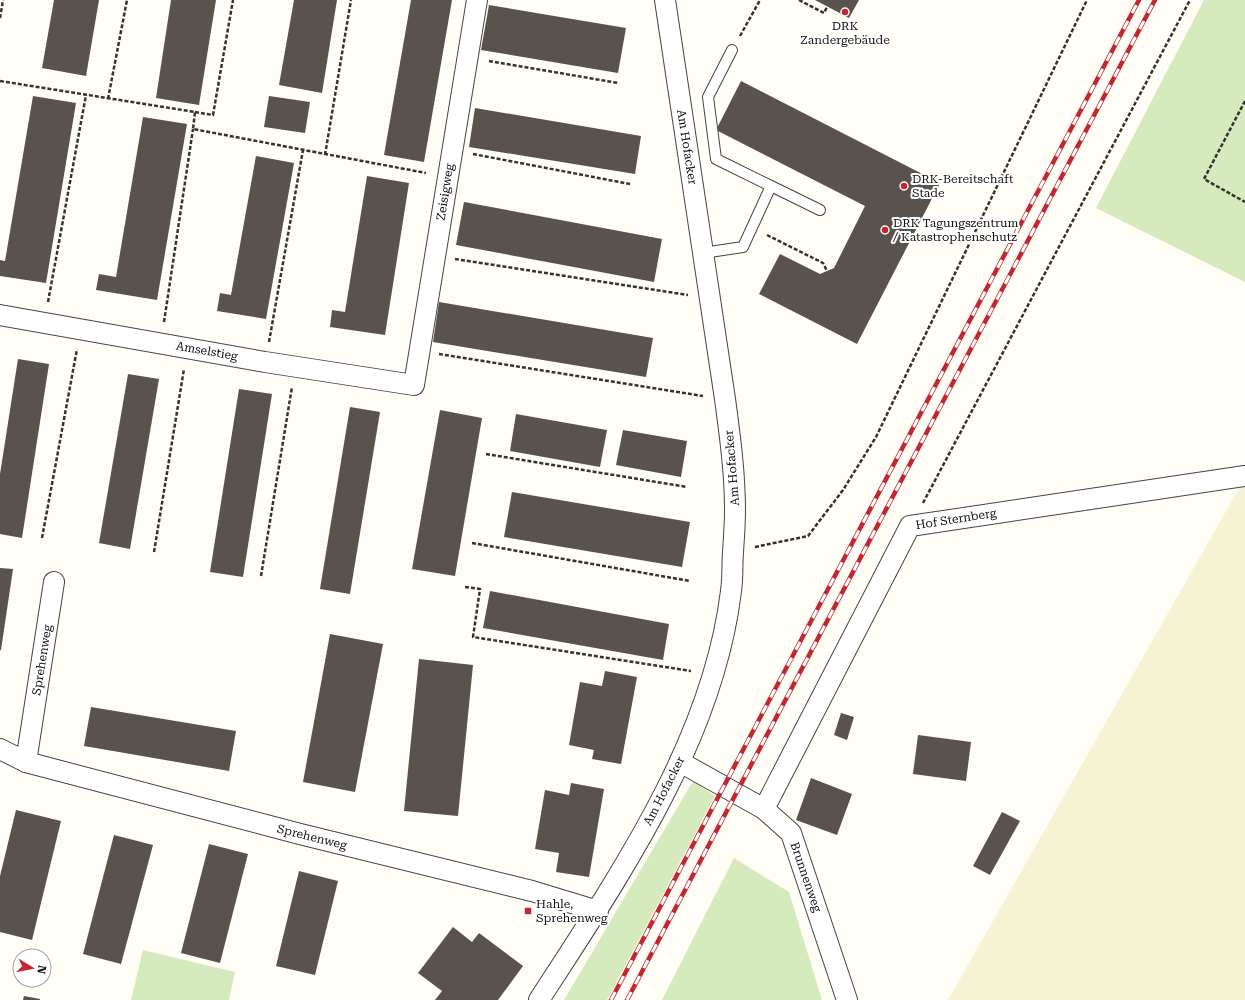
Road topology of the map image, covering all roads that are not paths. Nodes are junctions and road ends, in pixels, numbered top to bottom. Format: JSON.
{"nodes":[{"id":1,"x":477,"y":0,"type":"edge"},
{"id":2,"x":664,"y":0,"type":"edge"},
{"id":3,"x":732,"y":50,"type":"road end"},
{"id":4,"x":771,"y":186,"type":"junction"},
{"id":5,"x":820,"y":210,"type":"dead end"},
{"id":6,"x":703,"y":253,"type":"junction"},
{"id":7,"x":0,"y":315,"type":"edge"},
{"id":8,"x":414,"y":385,"type":"joint"},
{"id":9,"x":1245,"y":476,"type":"edge"},
{"id":10,"x":54,"y":582,"type":"dead end"},
{"id":11,"x":0,"y":749,"type":"edge"},
{"id":12,"x":26,"y":762,"type":"junction"},
{"id":13,"x":680,"y":762,"type":"junction"},
{"id":14,"x":764,"y":809,"type":"junction"},
{"id":15,"x":598,"y":911,"type":"junction"},
{"id":16,"x":539,"y":1000,"type":"edge"},
{"id":17,"x":847,"y":1000,"type":"edge"}],
"edges":[{"from":1,"to":8,"type":"street","name":"Zeisigweg"},
{"from":2,"to":6,"type":"street","name":"Am Hofacker"},
{"from":3,"to":4,"type":"lane"},
{"from":4,"to":5,"type":"lane"},
{"from":4,"to":6,"type":"lane"},
{"from":6,"to":13,"type":"street","name":"Am Hofacker"},
{"from":7,"to":8,"type":"street","name":"Amselstieg"},
{"from":9,"to":14,"type":"street","name":"Hof Sternberg"},
{"from":10,"to":12,"type":"street","name":"Sprehenweg"},
{"from":11,"to":12,"type":"street","name":"Sprehenweg"},
{"from":12,"to":15,"type":"street","name":"Sprehenweg"},
{"from":13,"to":14,"type":"street","name":"Brunnenweg"},
{"from":13,"to":15,"type":"street","name":"Am Hofacker"},
{"from":14,"to":17,"type":"street","name":"Brunnenweg"},
{"from":15,"to":16,"type":"street","name":"Am Hofacker"}]}
